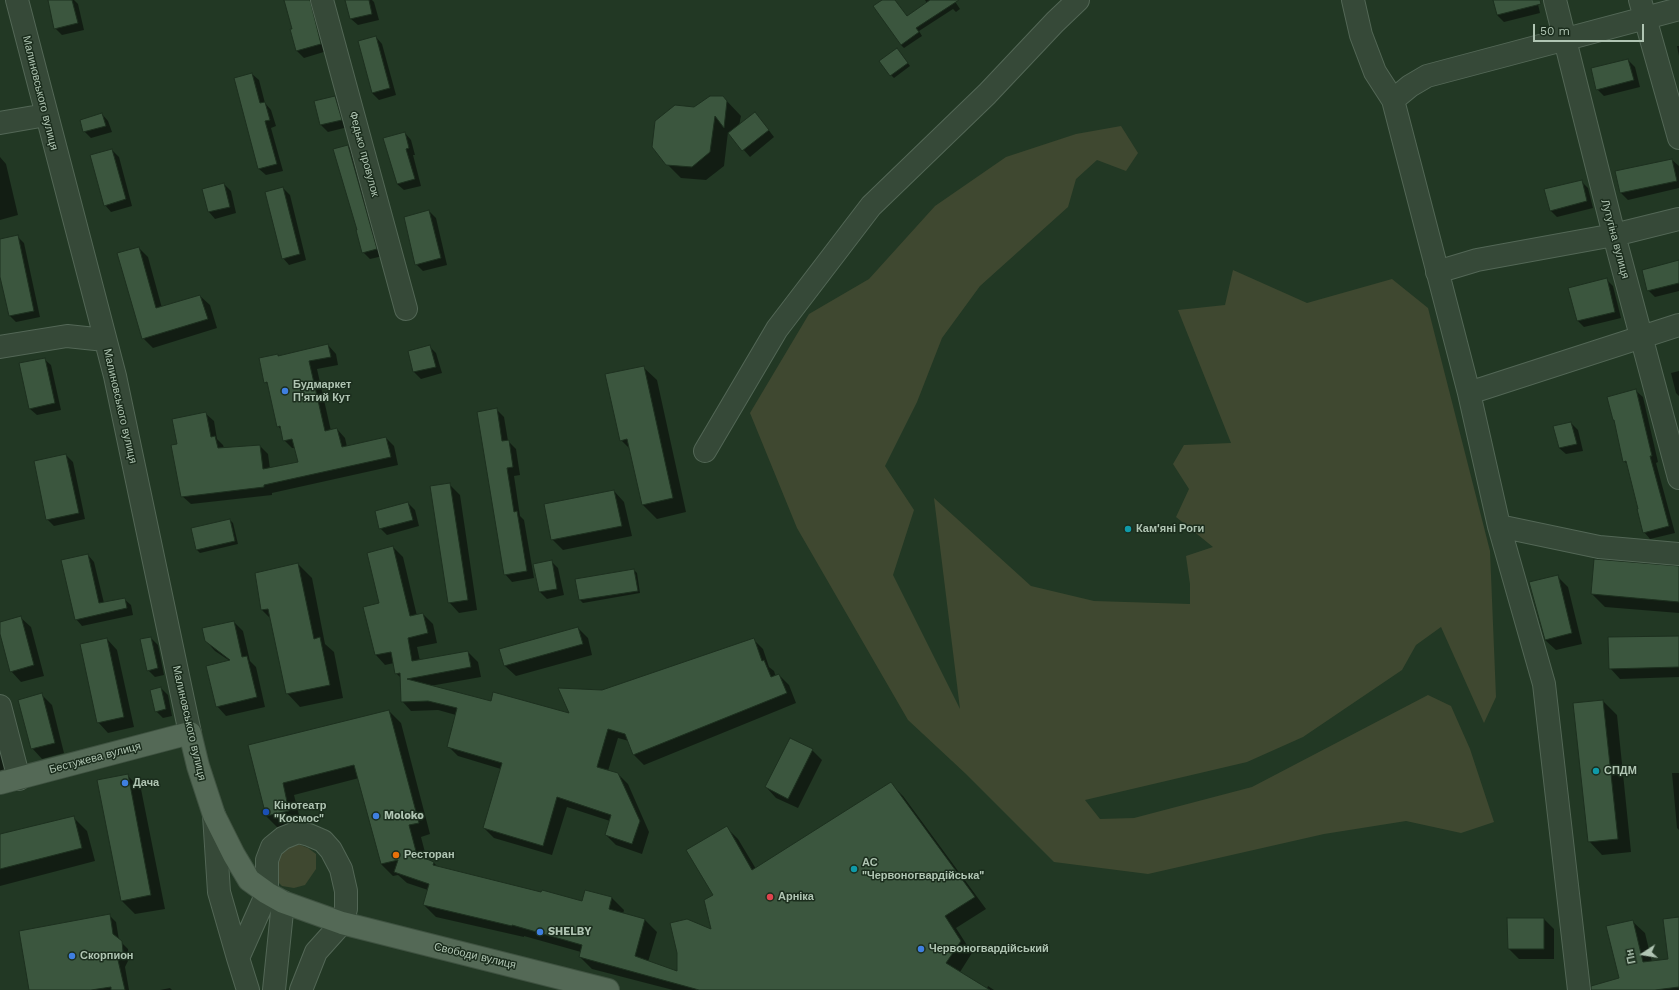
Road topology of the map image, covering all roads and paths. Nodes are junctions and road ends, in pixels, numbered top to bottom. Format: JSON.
{"nodes":[{"id":1,"x":17,"y":0,"type":"edge"},
{"id":2,"x":322,"y":0,"type":"edge"},
{"id":3,"x":1078,"y":0,"type":"edge"},
{"id":4,"x":1353,"y":0,"type":"edge"},
{"id":5,"x":1555,"y":0,"type":"edge"},
{"id":6,"x":1642,"y":9,"type":"edge"},
{"id":7,"x":1679,"y":9,"type":"edge"},
{"id":8,"x":1564,"y":39,"type":"junction"},
{"id":9,"x":1393,"y":100,"type":"junction"},
{"id":10,"x":46,"y":115,"type":"junction"},
{"id":11,"x":0,"y":123,"type":"edge"},
{"id":12,"x":1679,"y":138,"type":"edge"},
{"id":13,"x":1679,"y":219,"type":"edge"},
{"id":14,"x":1614,"y":235,"type":"junction"},
{"id":15,"x":1437,"y":272,"type":"junction"},
{"id":16,"x":406,"y":309,"type":"dead end"},
{"id":17,"x":1679,"y":325,"type":"edge"},
{"id":18,"x":1642,"y":338,"type":"junction"},
{"id":19,"x":105,"y":340,"type":"junction"},
{"id":20,"x":0,"y":347,"type":"edge"},
{"id":21,"x":1469,"y":393,"type":"junction"},
{"id":22,"x":705,"y":451,"type":"dead end"},
{"id":23,"x":1679,"y":478,"type":"edge"},
{"id":24,"x":1499,"y":526,"type":"junction"},
{"id":25,"x":1679,"y":554,"type":"edge"},
{"id":26,"x":0,"y":706,"type":"edge"},
{"id":27,"x":190,"y":733,"type":"junction"},
{"id":28,"x":9,"y":781,"type":"edge"},
{"id":29,"x":214,"y":815,"type":"junction"},
{"id":30,"x":275,"y":897,"type":"junction"},
{"id":31,"x":342,"y":923,"type":"junction"},
{"id":32,"x":238,"y":958,"type":"junction"},
{"id":33,"x":248,"y":990,"type":"edge"},
{"id":34,"x":274,"y":990,"type":"edge"},
{"id":35,"x":302,"y":990,"type":"edge"},
{"id":36,"x":608,"y":990,"type":"edge"},
{"id":37,"x":1579,"y":990,"type":"edge"}],
"edges":[{"from":1,"to":10,"type":"street","name":"Малиновського вулиця"},
{"from":2,"to":16,"type":"street","name":"Федько провулок"},
{"from":3,"to":22,"type":"street"},
{"from":4,"to":9,"type":"street"},
{"from":5,"to":8,"type":"street","name":"Лутугіна вулиця"},
{"from":6,"to":7,"type":"street"},
{"from":6,"to":8,"type":"street"},
{"from":6,"to":12,"type":"street"},
{"from":8,"to":9,"type":"street"},
{"from":8,"to":14,"type":"street","name":"Лутугіна вулиця"},
{"from":9,"to":15,"type":"street"},
{"from":10,"to":11,"type":"street"},
{"from":10,"to":19,"type":"street","name":"Малиновського вулиця"},
{"from":13,"to":14,"type":"street"},
{"from":14,"to":15,"type":"street"},
{"from":14,"to":18,"type":"street","name":"Лутугіна вулиця"},
{"from":15,"to":21,"type":"street"},
{"from":17,"to":18,"type":"street"},
{"from":18,"to":21,"type":"street"},
{"from":18,"to":23,"type":"street","name":"Лутугіна вулиця"},
{"from":19,"to":20,"type":"street"},
{"from":19,"to":27,"type":"street","name":"Малиновського вулиця"},
{"from":21,"to":24,"type":"street"},
{"from":24,"to":25,"type":"street"},
{"from":24,"to":37,"type":"street"},
{"from":26,"to":28,"type":"street"},
{"from":27,"to":28,"type":"main road","name":"Бестужева вулиця"},
{"from":27,"to":29,"type":"main road","name":"Малиновського вулиця"},
{"from":29,"to":30,"type":"main road","name":"Малиновського вулиця"},
{"from":29,"to":32,"type":"street"},
{"from":30,"to":31,"type":"main road","name":"Свободи вулиця"},
{"from":30,"to":31,"type":"street"},
{"from":30,"to":32,"type":"street"},
{"from":30,"to":34,"type":"street"},
{"from":31,"to":35,"type":"street"},
{"from":31,"to":36,"type":"main road","name":"Свободи вулиця"},
{"from":32,"to":33,"type":"street"}]}
